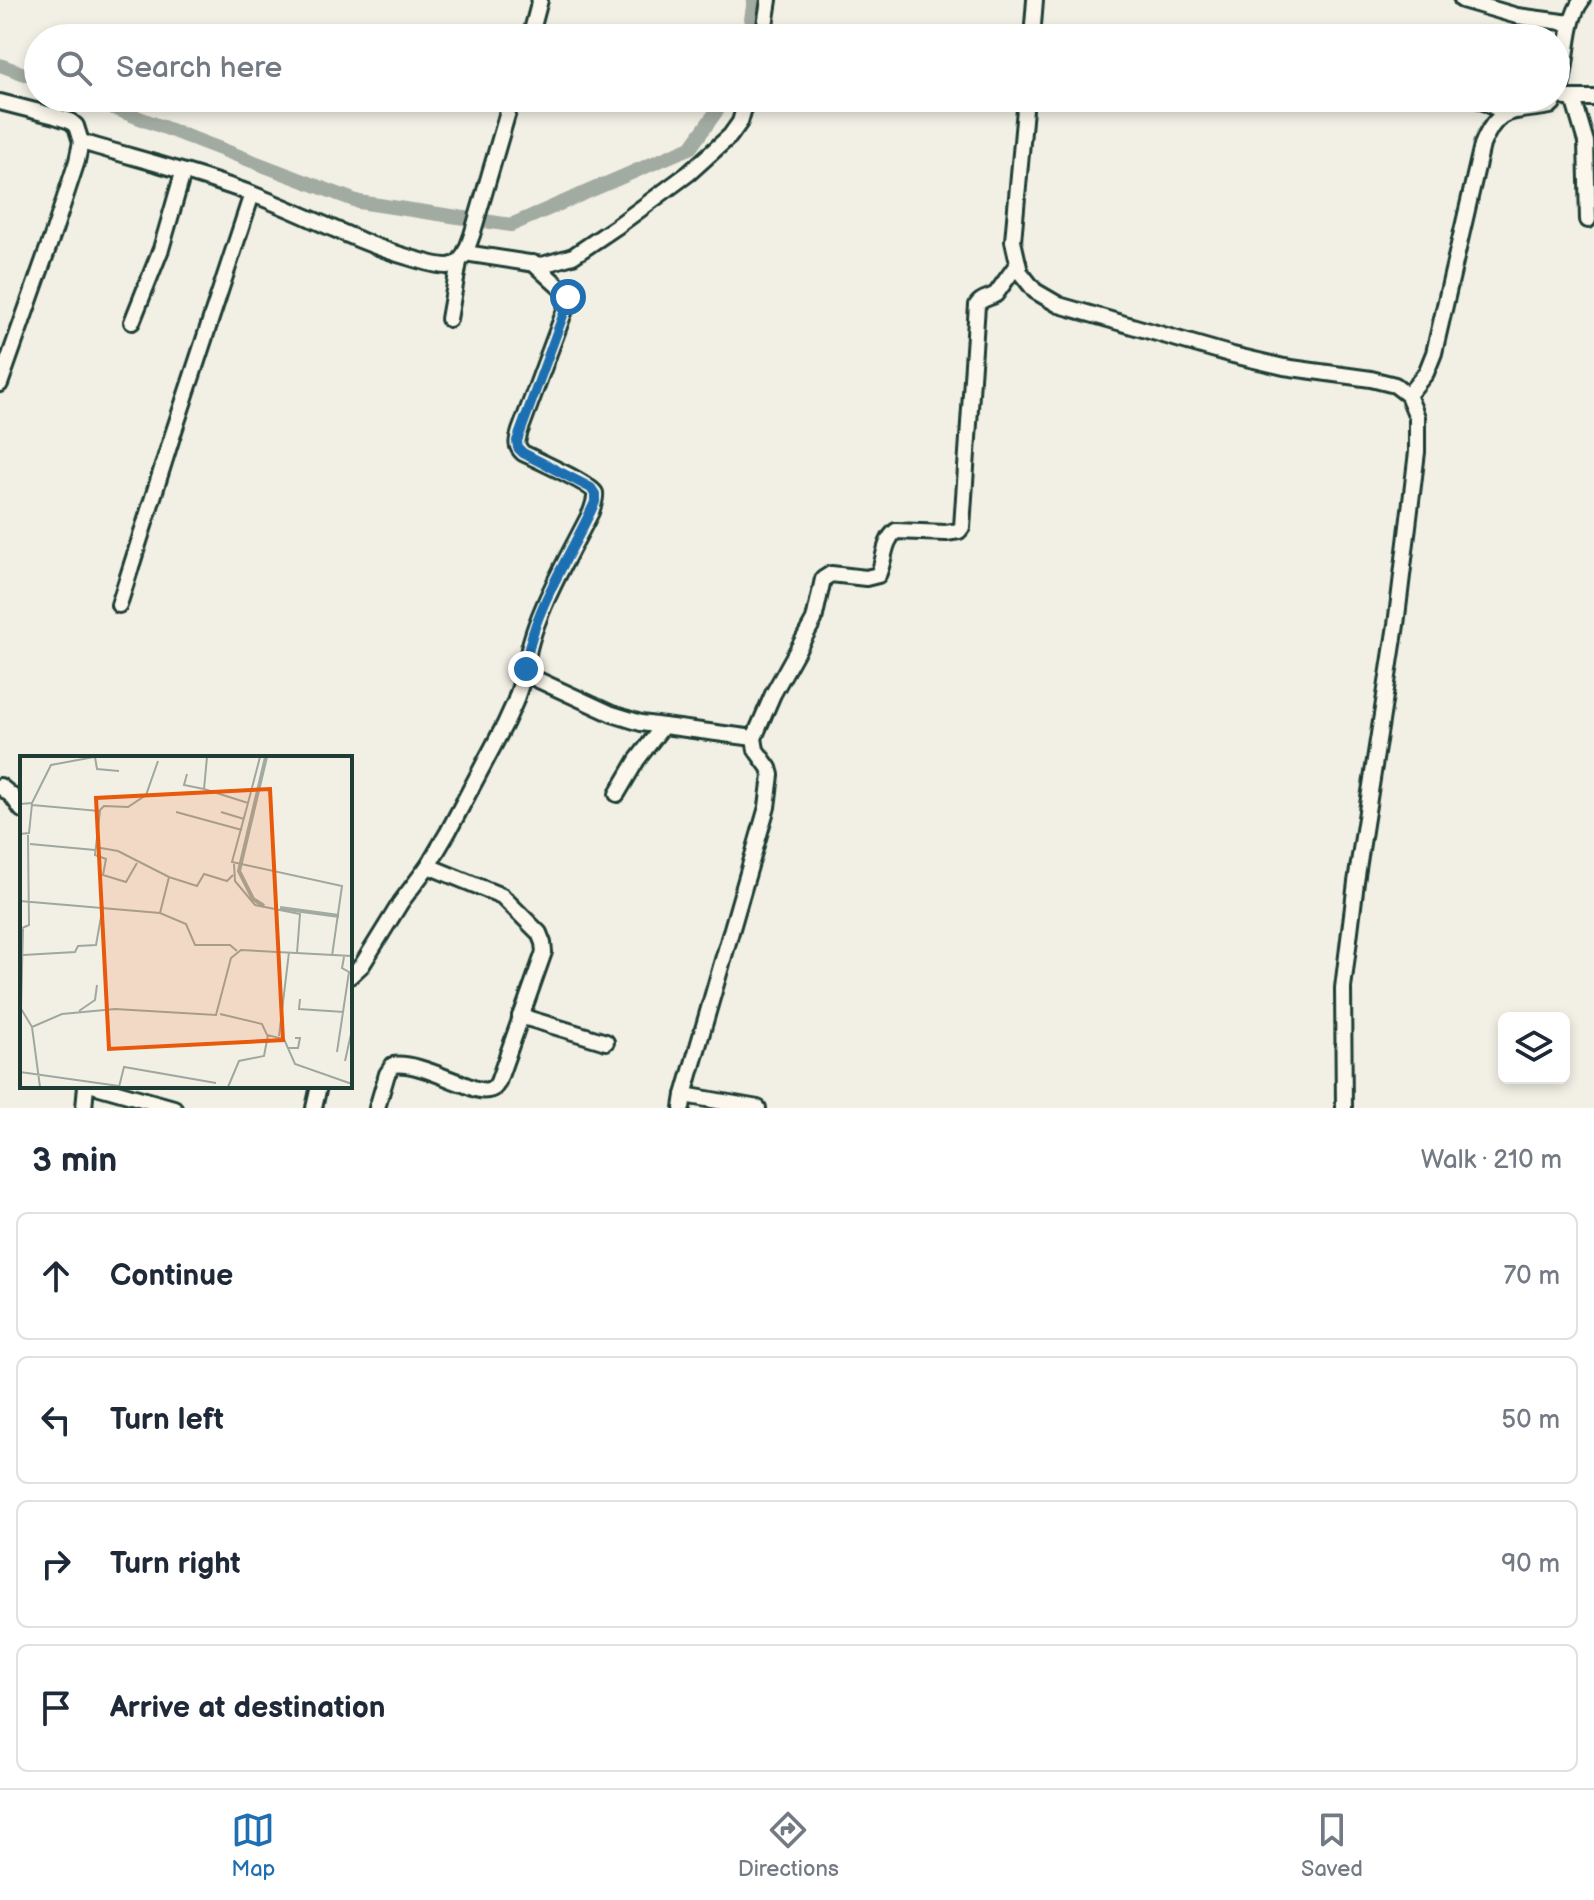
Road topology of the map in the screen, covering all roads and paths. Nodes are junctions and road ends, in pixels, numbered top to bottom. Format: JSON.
{"nodes":[{"id":1,"x":540,"y":0,"type":"edge"},
{"id":2,"x":769,"y":0,"type":"edge"},
{"id":3,"x":1035,"y":0,"type":"edge"},
{"id":4,"x":1462,"y":0,"type":"edge"},
{"id":5,"x":1582,"y":0,"type":"edge"},
{"id":6,"x":1570,"y":23,"type":"joint"},
{"id":7,"x":534,"y":24,"type":"edge"},
{"id":8,"x":765,"y":24,"type":"edge"},
{"id":9,"x":1033,"y":24,"type":"edge"},
{"id":10,"x":1570,"y":98,"type":"edge"},
{"id":11,"x":1594,"y":98,"type":"edge"},
{"id":12,"x":0,"y":102,"type":"edge"},
{"id":13,"x":1570,"y":107,"type":"edge"},
{"id":14,"x":24,"y":108,"type":"edge"},
{"id":15,"x":39,"y":112,"type":"edge"},
{"id":16,"x":508,"y":112,"type":"edge"},
{"id":17,"x":743,"y":112,"type":"edge"},
{"id":18,"x":1025,"y":112,"type":"edge"},
{"id":19,"x":1512,"y":112,"type":"edge"},
{"id":20,"x":1506,"y":113,"type":"joint"},
{"id":21,"x":81,"y":142,"type":"junction"},
{"id":22,"x":183,"y":173,"type":"junction"},
{"id":23,"x":252,"y":194,"type":"junction"},
{"id":24,"x":1588,"y":220,"type":"dead end"},
{"id":25,"x":462,"y":258,"type":"junction"},
{"id":26,"x":533,"y":263,"type":"junction"},
{"id":27,"x":1018,"y":263,"type":"junction"},
{"id":28,"x":449,"y":319,"type":"dead end"},
{"id":29,"x":132,"y":322,"type":"dead end"},
{"id":30,"x":0,"y":384,"type":"edge"},
{"id":31,"x":1408,"y":395,"type":"junction"},
{"id":32,"x":119,"y":605,"type":"dead end"},
{"id":33,"x":526,"y":669,"type":"junction"},
{"id":34,"x":663,"y":726,"type":"junction"},
{"id":35,"x":754,"y":738,"type":"junction"},
{"id":36,"x":0,"y":786,"type":"edge"},
{"id":37,"x":617,"y":794,"type":"dead end"},
{"id":38,"x":20,"y":807,"type":"edge"},
{"id":39,"x":428,"y":866,"type":"junction"},
{"id":40,"x":352,"y":974,"type":"edge"},
{"id":41,"x":520,"y":1016,"type":"junction"},
{"id":42,"x":606,"y":1042,"type":"dead end"},
{"id":43,"x":86,"y":1088,"type":"edge"},
{"id":44,"x":103,"y":1088,"type":"edge"},
{"id":45,"x":319,"y":1088,"type":"edge"},
{"id":46,"x":683,"y":1101,"type":"edge"},
{"id":47,"x":84,"y":1108,"type":"edge"},
{"id":48,"x":174,"y":1108,"type":"edge"},
{"id":49,"x":314,"y":1108,"type":"edge"},
{"id":50,"x":377,"y":1108,"type":"edge"},
{"id":51,"x":758,"y":1108,"type":"edge"},
{"id":52,"x":1344,"y":1108,"type":"edge"}],
"edges":[{"from":1,"to":7,"type":"street"},
{"from":2,"to":8,"type":"street"},
{"from":3,"to":9,"type":"street"},
{"from":4,"to":6,"type":"street"},
{"from":5,"to":6,"type":"street"},
{"from":10,"to":11,"type":"street"},
{"from":12,"to":14,"type":"street"},
{"from":13,"to":24,"type":"street"},
{"from":15,"to":21,"type":"street"},
{"from":16,"to":25,"type":"street"},
{"from":17,"to":26,"type":"street"},
{"from":18,"to":27,"type":"street"},
{"from":19,"to":20,"type":"street"},
{"from":20,"to":31,"type":"street"},
{"from":21,"to":22,"type":"street"},
{"from":21,"to":30,"type":"street"},
{"from":22,"to":23,"type":"street"},
{"from":22,"to":29,"type":"street"},
{"from":23,"to":25,"type":"street"},
{"from":23,"to":32,"type":"street"},
{"from":25,"to":26,"type":"street"},
{"from":25,"to":28,"type":"street"},
{"from":26,"to":33,"type":"street"},
{"from":27,"to":31,"type":"street"},
{"from":27,"to":35,"type":"street"},
{"from":31,"to":52,"type":"street"},
{"from":33,"to":34,"type":"street"},
{"from":33,"to":39,"type":"street"},
{"from":34,"to":35,"type":"street"},
{"from":34,"to":37,"type":"street"},
{"from":35,"to":46,"type":"street"},
{"from":36,"to":38,"type":"street"},
{"from":39,"to":40,"type":"street"},
{"from":39,"to":41,"type":"street"},
{"from":41,"to":42,"type":"street"},
{"from":41,"to":50,"type":"street"},
{"from":43,"to":47,"type":"street"},
{"from":44,"to":48,"type":"street"},
{"from":45,"to":49,"type":"street"},
{"from":46,"to":51,"type":"street"}]}
